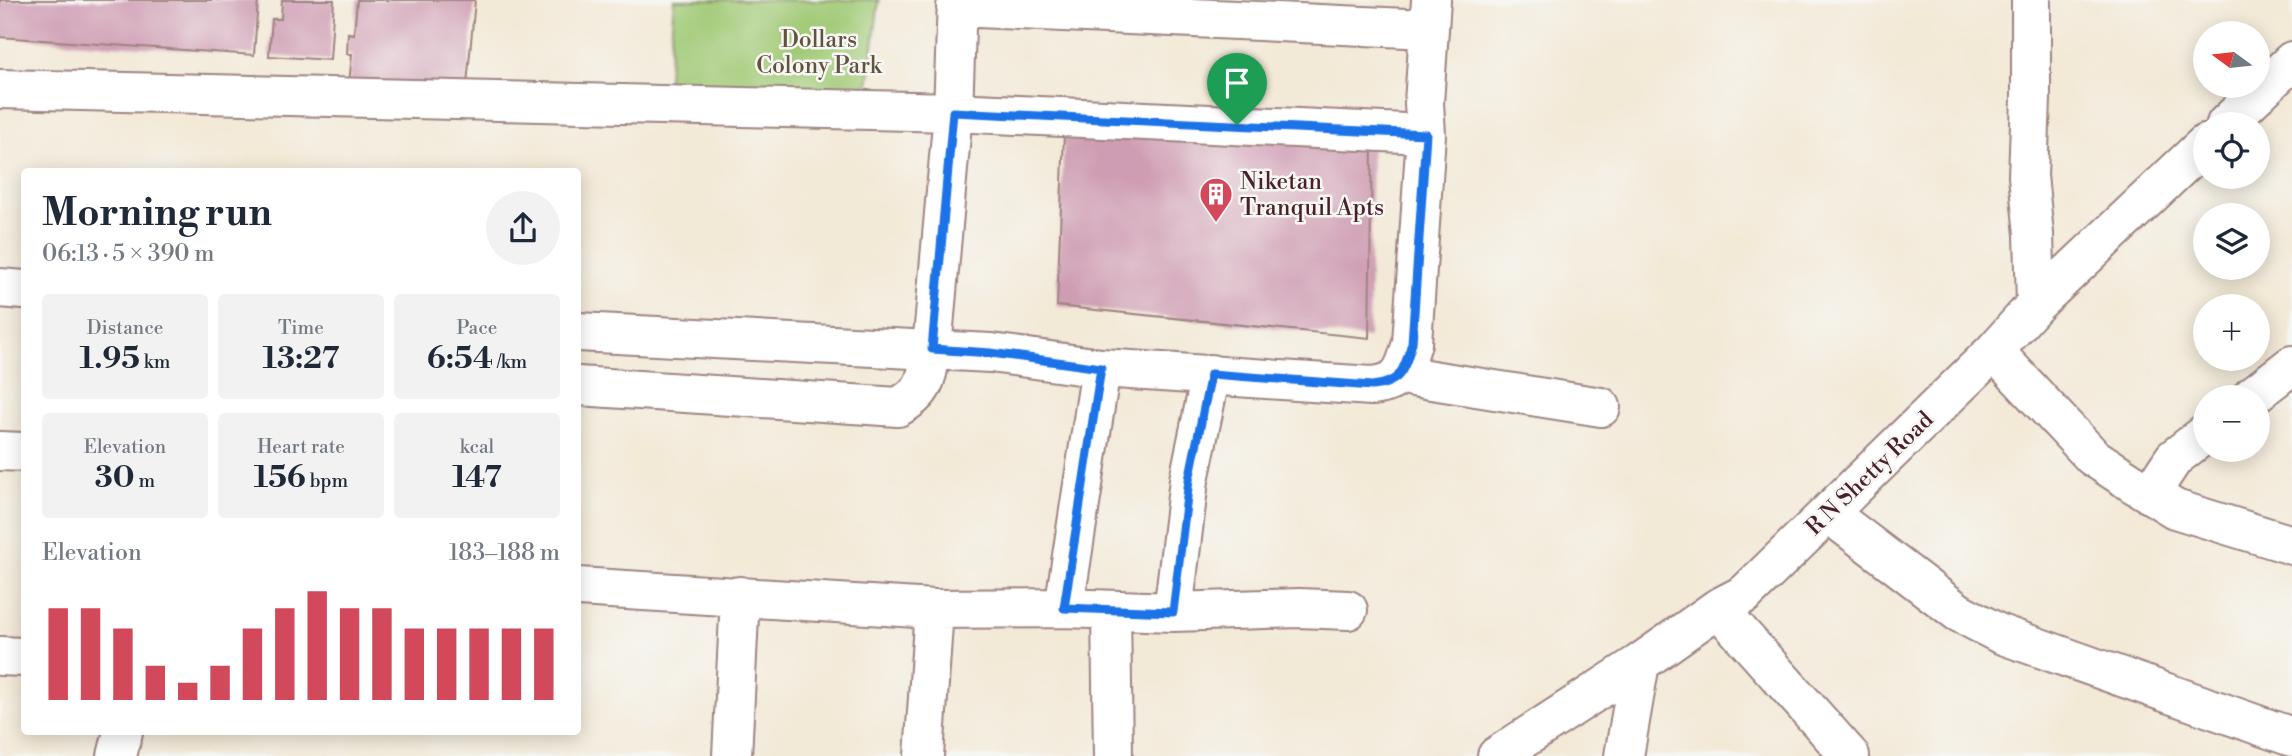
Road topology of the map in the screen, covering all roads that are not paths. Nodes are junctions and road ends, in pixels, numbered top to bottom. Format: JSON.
{"nodes":[{"id":1,"x":2031,"y":0,"type":"edge"},
{"id":2,"x":957,"y":4,"type":"edge"},
{"id":3,"x":1430,"y":15,"type":"edge"},
{"id":4,"x":2292,"y":61,"type":"edge"},
{"id":5,"x":0,"y":89,"type":"edge"},
{"id":6,"x":953,"y":112,"type":"junction"},
{"id":7,"x":2239,"y":112,"type":"edge"},
{"id":8,"x":1426,"y":134,"type":"junction"},
{"id":9,"x":2193,"y":155,"type":"edge"},
{"id":10,"x":0,"y":288,"type":"edge"},
{"id":11,"x":21,"y":289,"type":"edge"},
{"id":12,"x":2036,"y":304,"type":"junction"},
{"id":13,"x":581,"y":332,"type":"edge"},
{"id":14,"x":932,"y":349,"type":"junction"},
{"id":15,"x":1994,"y":351,"type":"junction"},
{"id":16,"x":2292,"y":365,"type":"edge"},
{"id":17,"x":1101,"y":368,"type":"junction"},
{"id":18,"x":1403,"y":373,"type":"junction"},
{"id":19,"x":1211,"y":374,"type":"junction"},
{"id":20,"x":2266,"y":385,"type":"edge"},
{"id":21,"x":581,"y":386,"type":"edge"},
{"id":22,"x":1601,"y":407,"type":"dead end"},
{"id":23,"x":2193,"y":443,"type":"edge"},
{"id":24,"x":0,"y":451,"type":"edge"},
{"id":25,"x":21,"y":452,"type":"edge"},
{"id":26,"x":2150,"y":494,"type":"junction"},
{"id":27,"x":1828,"y":513,"type":"junction"},
{"id":28,"x":2292,"y":545,"type":"edge"},
{"id":29,"x":581,"y":587,"type":"edge"},
{"id":30,"x":740,"y":596,"type":"junction"},
{"id":31,"x":1064,"y":608,"type":"junction"},
{"id":32,"x":1718,"y":608,"type":"junction"},
{"id":33,"x":934,"y":609,"type":"junction"},
{"id":34,"x":1111,"y":610,"type":"junction"},
{"id":35,"x":1348,"y":610,"type":"dead end"},
{"id":36,"x":1173,"y":612,"type":"junction"},
{"id":37,"x":0,"y":656,"type":"edge"},
{"id":38,"x":21,"y":657,"type":"edge"},
{"id":39,"x":1640,"y":663,"type":"junction"},
{"id":40,"x":123,"y":735,"type":"edge"},
{"id":41,"x":2292,"y":737,"type":"edge"},
{"id":42,"x":117,"y":756,"type":"edge"},
{"id":43,"x":732,"y":756,"type":"edge"},
{"id":44,"x":925,"y":756,"type":"edge"},
{"id":45,"x":1113,"y":756,"type":"edge"},
{"id":46,"x":1497,"y":756,"type":"edge"},
{"id":47,"x":1624,"y":756,"type":"edge"},
{"id":48,"x":1850,"y":756,"type":"edge"}],
"edges":[{"from":1,"to":12,"type":"street"},
{"from":2,"to":3,"type":"street"},
{"from":2,"to":6,"type":"street"},
{"from":3,"to":8,"type":"street"},
{"from":4,"to":7,"type":"street"},
{"from":5,"to":6,"type":"street"},
{"from":6,"to":8,"type":"street"},
{"from":6,"to":14,"type":"street"},
{"from":8,"to":18,"type":"street"},
{"from":9,"to":12,"type":"street","name":"R N Shetty Road"},
{"from":10,"to":11,"type":"street"},
{"from":12,"to":15,"type":"street","name":"R N Shetty Road"},
{"from":13,"to":14,"type":"street"},
{"from":14,"to":17,"type":"street"},
{"from":14,"to":21,"type":"street"},
{"from":15,"to":26,"type":"street"},
{"from":15,"to":27,"type":"street","name":"R N Shetty Road"},
{"from":16,"to":20,"type":"street"},
{"from":17,"to":19,"type":"street"},
{"from":17,"to":31,"type":"street"},
{"from":18,"to":19,"type":"street"},
{"from":18,"to":22,"type":"street"},
{"from":19,"to":36,"type":"street"},
{"from":23,"to":26,"type":"street"},
{"from":24,"to":25,"type":"street"},
{"from":26,"to":28,"type":"street"},
{"from":27,"to":32,"type":"street","name":"R N Shetty Road"},
{"from":27,"to":41,"type":"street"},
{"from":29,"to":30,"type":"street"},
{"from":30,"to":33,"type":"street"},
{"from":30,"to":43,"type":"street"},
{"from":31,"to":33,"type":"street"},
{"from":31,"to":34,"type":"street"},
{"from":32,"to":39,"type":"street","name":"R N Shetty Road"},
{"from":32,"to":48,"type":"street"},
{"from":33,"to":44,"type":"street"},
{"from":34,"to":36,"type":"street"},
{"from":34,"to":45,"type":"street"},
{"from":35,"to":36,"type":"street"},
{"from":37,"to":38,"type":"street"},
{"from":39,"to":46,"type":"street","name":"R N Shetty Road"},
{"from":39,"to":47,"type":"street"},
{"from":40,"to":42,"type":"street"}]}
